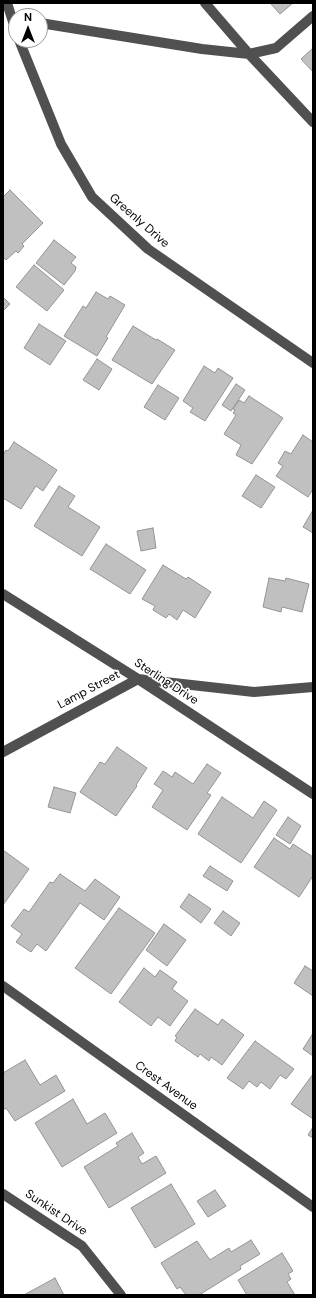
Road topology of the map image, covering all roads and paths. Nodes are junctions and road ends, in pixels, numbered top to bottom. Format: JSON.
{"nodes":[{"id":1,"x":205,"y":3,"type":"edge"},
{"id":2,"x":313,"y":16,"type":"edge"},
{"id":3,"x":48,"y":24,"type":"edge"},
{"id":4,"x":22,"y":48,"type":"edge"},
{"id":5,"x":249,"y":54,"type":"junction"},
{"id":6,"x":313,"y":122,"type":"edge"},
{"id":7,"x":313,"y":363,"type":"edge"},
{"id":8,"x":3,"y":594,"type":"edge"},
{"id":9,"x":138,"y":679,"type":"junction"},
{"id":10,"x":313,"y":687,"type":"edge"},
{"id":11,"x":3,"y":752,"type":"edge"},
{"id":12,"x":313,"y":794,"type":"edge"},
{"id":13,"x":3,"y":986,"type":"edge"},
{"id":14,"x":3,"y":1194,"type":"edge"},
{"id":15,"x":313,"y":1208,"type":"edge"},
{"id":16,"x":121,"y":1295,"type":"edge"}],
"edges":[{"from":1,"to":5,"type":"street"},
{"from":2,"to":5,"type":"street"},
{"from":3,"to":5,"type":"street"},
{"from":4,"to":7,"type":"street","name":"Greenly Drive"},
{"from":5,"to":6,"type":"street"},
{"from":8,"to":9,"type":"street","name":"Sterling Drive"},
{"from":9,"to":10,"type":"street","name":"Lamp Street"},
{"from":9,"to":11,"type":"street","name":"Lamp Street"},
{"from":9,"to":12,"type":"street","name":"Sterling Drive"},
{"from":13,"to":15,"type":"street","name":"Crest Avenue"},
{"from":14,"to":16,"type":"street","name":"Sunkist Drive"}]}
